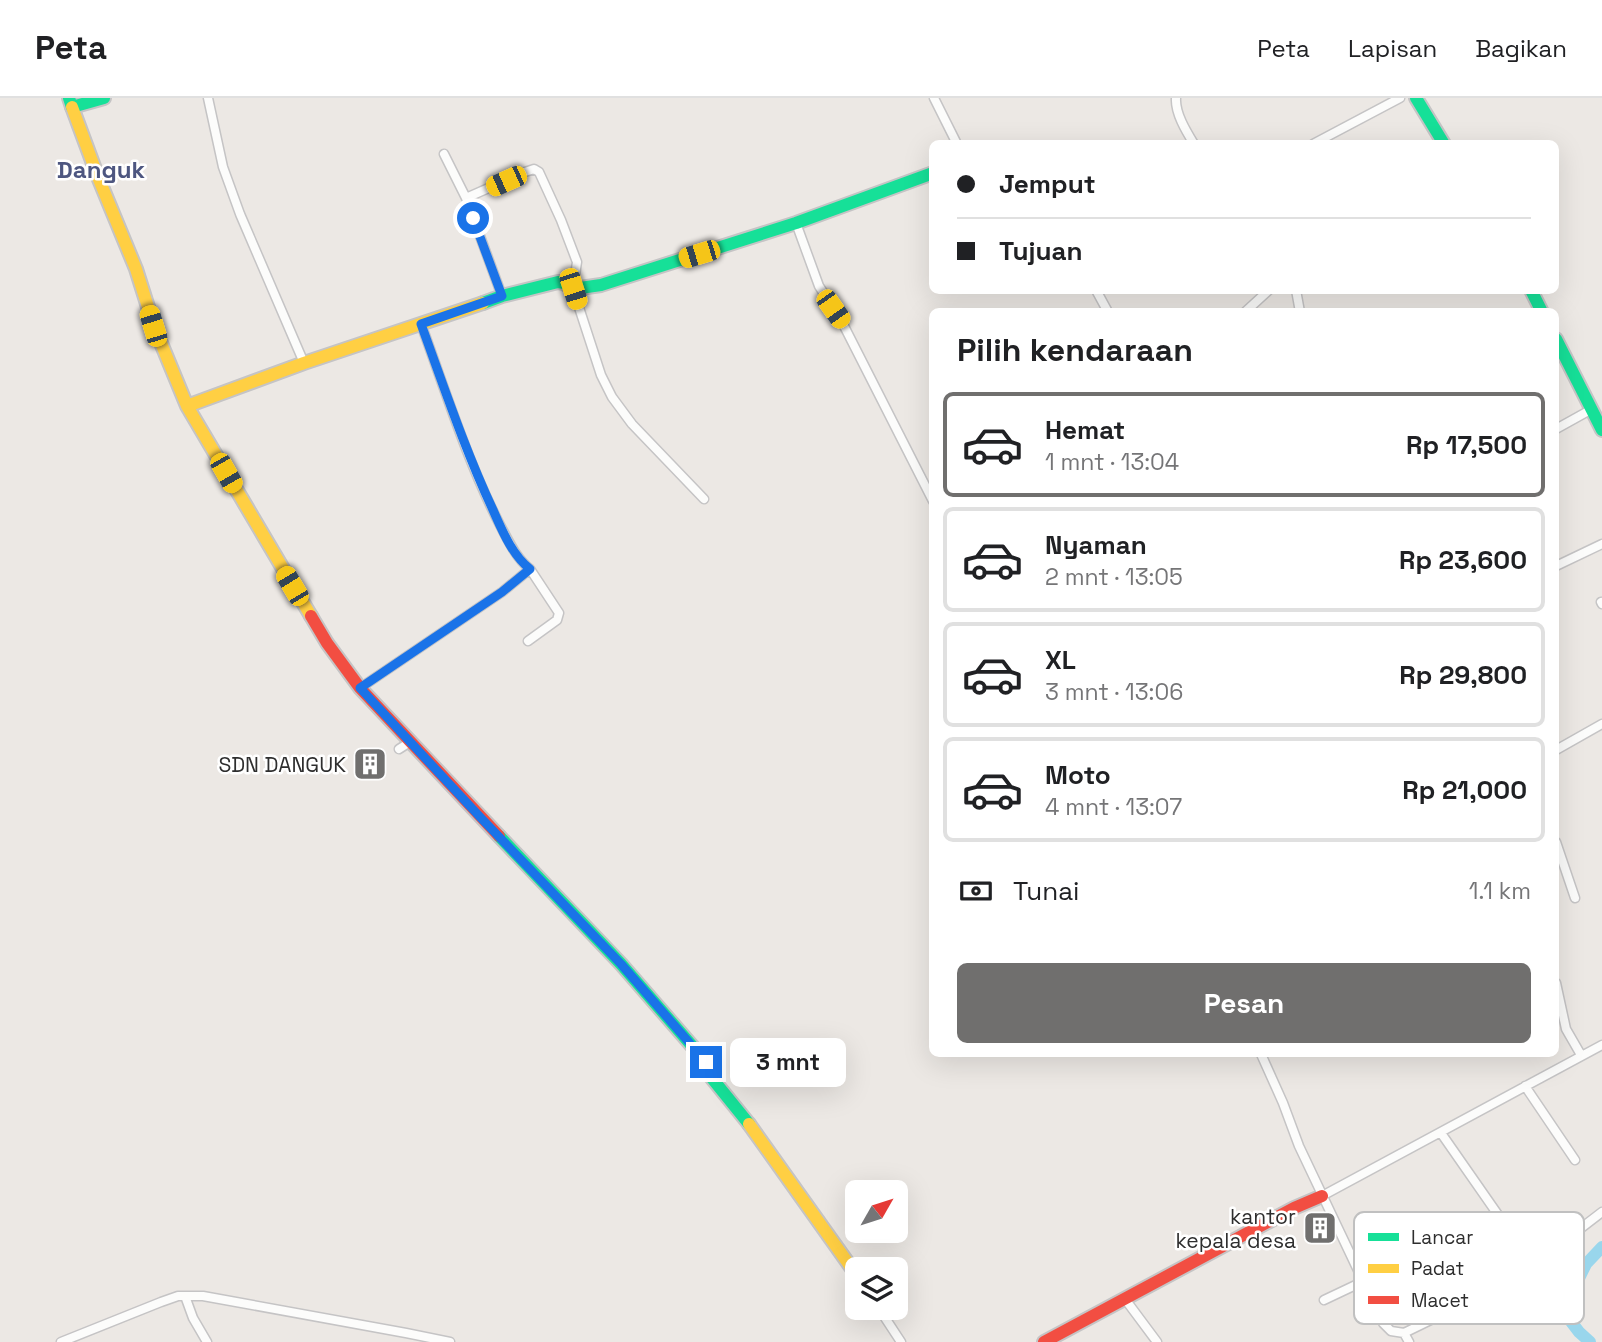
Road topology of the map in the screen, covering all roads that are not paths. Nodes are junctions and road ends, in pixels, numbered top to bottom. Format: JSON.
{"nodes":[{"id":1,"x":104,"y":98,"type":"edge"},
{"id":2,"x":208,"y":98,"type":"edge"},
{"id":3,"x":934,"y":98,"type":"edge"},
{"id":4,"x":1176,"y":98,"type":"edge"},
{"id":5,"x":1400,"y":98,"type":"edge"},
{"id":6,"x":1416,"y":98,"type":"edge"},
{"id":7,"x":71,"y":102,"type":"edge"},
{"id":8,"x":955,"y":140,"type":"edge"},
{"id":9,"x":1191,"y":140,"type":"edge"},
{"id":10,"x":1321,"y":140,"type":"edge"},
{"id":11,"x":1442,"y":140,"type":"edge"},
{"id":12,"x":444,"y":154,"type":"dead end"},
{"id":13,"x":125,"y":172,"type":"dead end"},
{"id":14,"x":929,"y":174,"type":"edge"},
{"id":15,"x":98,"y":177,"type":"junction"},
{"id":16,"x":466,"y":198,"type":"junction"},
{"id":17,"x":796,"y":223,"type":"junction"},
{"id":18,"x":573,"y":289,"type":"junction"},
{"id":19,"x":1265,"y":294,"type":"edge"},
{"id":20,"x":502,"y":296,"type":"junction"},
{"id":21,"x":1249,"y":308,"type":"edge"},
{"id":22,"x":421,"y":324,"type":"junction"},
{"id":23,"x":1559,"y":345,"type":"edge"},
{"id":24,"x":304,"y":363,"type":"junction"},
{"id":25,"x":187,"y":406,"type":"junction"},
{"id":26,"x":1592,"y":409,"type":"junction"},
{"id":27,"x":1559,"y":427,"type":"edge"},
{"id":28,"x":1602,"y":430,"type":"edge"},
{"id":29,"x":929,"y":493,"type":"edge"},
{"id":30,"x":704,"y":499,"type":"dead end"},
{"id":31,"x":1602,"y":544,"type":"edge"},
{"id":32,"x":1559,"y":565,"type":"edge"},
{"id":33,"x":530,"y":569,"type":"junction"},
{"id":34,"x":528,"y":641,"type":"dead end"},
{"id":35,"x":360,"y":688,"type":"junction"},
{"id":36,"x":1602,"y":724,"type":"edge"},
{"id":37,"x":1559,"y":748,"type":"edge"},
{"id":38,"x":1559,"y":851,"type":"edge"},
{"id":39,"x":1575,"y":898,"type":"dead end"},
{"id":40,"x":1559,"y":997,"type":"edge"},
{"id":41,"x":1602,"y":1045,"type":"edge"},
{"id":42,"x":1581,"y":1055,"type":"junction"},
{"id":43,"x":1262,"y":1057,"type":"edge"},
{"id":44,"x":1525,"y":1086,"type":"junction"},
{"id":45,"x":1441,"y":1133,"type":"junction"},
{"id":46,"x":1575,"y":1160,"type":"dead end"},
{"id":47,"x":1322,"y":1196,"type":"junction"},
{"id":48,"x":1496,"y":1212,"type":"edge"},
{"id":49,"x":1602,"y":1212,"type":"edge"},
{"id":50,"x":1584,"y":1226,"type":"edge"},
{"id":51,"x":845,"y":1258,"type":"edge"},
{"id":52,"x":1354,"y":1265,"type":"edge"},
{"id":53,"x":1354,"y":1286,"type":"edge"},
{"id":54,"x":185,"y":1296,"type":"junction"},
{"id":55,"x":1125,"y":1299,"type":"junction"},
{"id":56,"x":1324,"y":1300,"type":"dead end"},
{"id":57,"x":887,"y":1320,"type":"edge"},
{"id":58,"x":1383,"y":1324,"type":"edge"},
{"id":59,"x":1422,"y":1324,"type":"edge"},
{"id":60,"x":1404,"y":1333,"type":"junction"},
{"id":61,"x":61,"y":1342,"type":"edge"},
{"id":62,"x":207,"y":1342,"type":"edge"},
{"id":63,"x":449,"y":1342,"type":"edge"},
{"id":64,"x":901,"y":1342,"type":"edge"},
{"id":65,"x":1044,"y":1342,"type":"edge"},
{"id":66,"x":1157,"y":1342,"type":"edge"},
{"id":67,"x":1409,"y":1342,"type":"edge"}],
"edges":[{"from":1,"to":7,"type":"street"},
{"from":2,"to":24,"type":"street"},
{"from":3,"to":8,"type":"street"},
{"from":4,"to":9,"type":"street"},
{"from":5,"to":10,"type":"street"},
{"from":6,"to":11,"type":"street"},
{"from":7,"to":15,"type":"street"},
{"from":12,"to":16,"type":"street"},
{"from":13,"to":15,"type":"street"},
{"from":14,"to":17,"type":"street"},
{"from":15,"to":25,"type":"street"},
{"from":16,"to":18,"type":"street"},
{"from":16,"to":20,"type":"street"},
{"from":17,"to":18,"type":"street"},
{"from":17,"to":29,"type":"street"},
{"from":18,"to":20,"type":"street"},
{"from":18,"to":30,"type":"street"},
{"from":19,"to":21,"type":"street"},
{"from":20,"to":22,"type":"street"},
{"from":22,"to":24,"type":"street"},
{"from":22,"to":33,"type":"street"},
{"from":23,"to":26,"type":"street"},
{"from":24,"to":25,"type":"street"},
{"from":25,"to":35,"type":"street"},
{"from":26,"to":27,"type":"street"},
{"from":26,"to":28,"type":"street"},
{"from":31,"to":32,"type":"street"},
{"from":33,"to":34,"type":"street"},
{"from":33,"to":35,"type":"street"},
{"from":35,"to":51,"type":"street"},
{"from":36,"to":37,"type":"street"},
{"from":38,"to":39,"type":"street"},
{"from":40,"to":42,"type":"street"},
{"from":41,"to":42,"type":"street"},
{"from":42,"to":44,"type":"street"},
{"from":43,"to":47,"type":"street"},
{"from":44,"to":45,"type":"street"},
{"from":44,"to":46,"type":"street"},
{"from":45,"to":47,"type":"street"},
{"from":45,"to":48,"type":"street"},
{"from":47,"to":52,"type":"street"},
{"from":47,"to":55,"type":"street"},
{"from":49,"to":50,"type":"street"},
{"from":53,"to":56,"type":"street"},
{"from":54,"to":61,"type":"street"},
{"from":54,"to":62,"type":"street"},
{"from":54,"to":63,"type":"street"},
{"from":55,"to":65,"type":"street"},
{"from":55,"to":66,"type":"street"},
{"from":57,"to":64,"type":"street"},
{"from":58,"to":60,"type":"street"},
{"from":59,"to":60,"type":"street"},
{"from":60,"to":67,"type":"street"}]}
